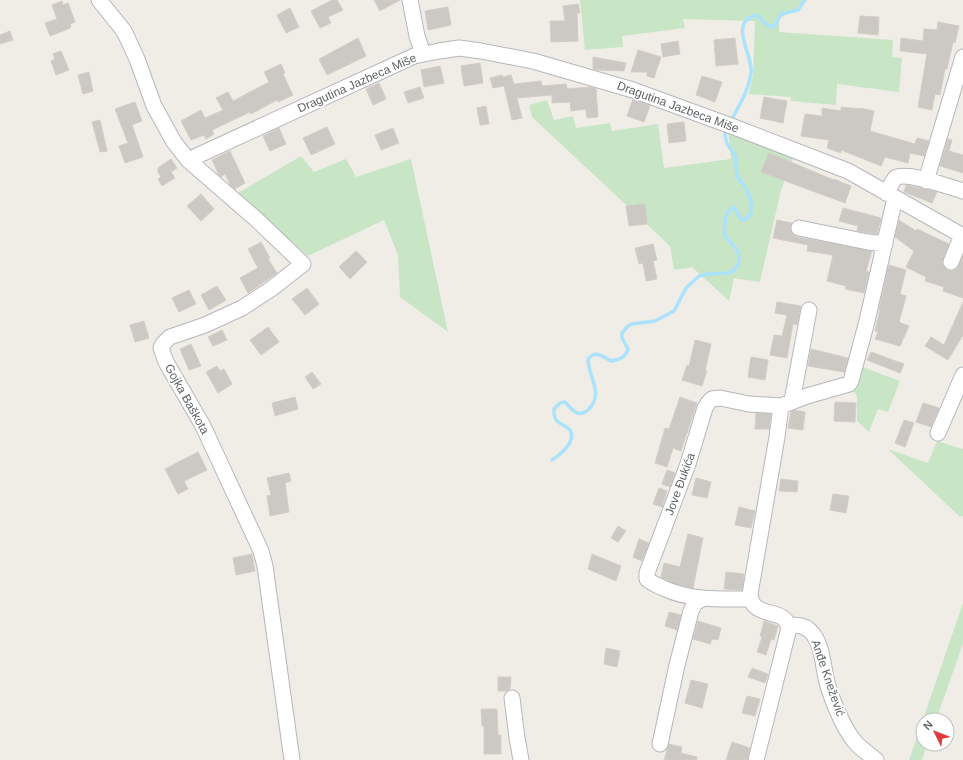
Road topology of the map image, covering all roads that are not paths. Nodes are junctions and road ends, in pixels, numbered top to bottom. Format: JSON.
{"nodes":[{"id":1,"x":100,"y":0,"type":"edge"},
{"id":2,"x":410,"y":0,"type":"edge"},
{"id":3,"x":423,"y":54,"type":"junction"},
{"id":4,"x":963,"y":57,"type":"edge"},
{"id":5,"x":188,"y":160,"type":"junction"},
{"id":6,"x":926,"y":181,"type":"junction"},
{"id":7,"x":963,"y":191,"type":"edge"},
{"id":8,"x":890,"y":196,"type":"junction"},
{"id":9,"x":799,"y":228,"type":"dead end"},
{"id":10,"x":963,"y":235,"type":"edge"},
{"id":11,"x":885,"y":244,"type":"junction"},
{"id":12,"x":951,"y":262,"type":"dead end"},
{"id":13,"x":809,"y":310,"type":"dead end"},
{"id":14,"x":963,"y":375,"type":"edge"},
{"id":15,"x":786,"y":404,"type":"junction"},
{"id":16,"x":938,"y":433,"type":"dead end"},
{"id":17,"x":702,"y":599,"type":"junction"},
{"id":18,"x":751,"y":599,"type":"junction"},
{"id":19,"x":788,"y":626,"type":"junction"},
{"id":20,"x":512,"y":698,"type":"dead end"},
{"id":21,"x":660,"y":744,"type":"dead end"},
{"id":22,"x":292,"y":760,"type":"edge"},
{"id":23,"x":521,"y":760,"type":"edge"},
{"id":24,"x":756,"y":760,"type":"edge"},
{"id":25,"x":876,"y":760,"type":"edge"}],
"edges":[{"from":1,"to":5,"type":"street"},
{"from":2,"to":3,"type":"street"},
{"from":3,"to":5,"type":"street","name":"Dragutina Jazbeca Miše"},
{"from":3,"to":8,"type":"street","name":"Dragutina Jazbeca Miše"},
{"from":4,"to":6,"type":"street"},
{"from":5,"to":22,"type":"street","name":"Gojka Baškota"},
{"from":6,"to":7,"type":"street"},
{"from":6,"to":8,"type":"street"},
{"from":8,"to":10,"type":"street","name":"Dragutina Jazbeca Miše"},
{"from":8,"to":11,"type":"street","name":"Jove Đukića"},
{"from":9,"to":11,"type":"street"},
{"from":10,"to":12,"type":"street"},
{"from":11,"to":15,"type":"street","name":"Jove Đukića"},
{"from":13,"to":15,"type":"street"},
{"from":14,"to":16,"type":"street"},
{"from":15,"to":17,"type":"street","name":"Jove Đukića"},
{"from":15,"to":18,"type":"street"},
{"from":17,"to":18,"type":"street","name":"Jove Đukića"},
{"from":17,"to":21,"type":"street"},
{"from":18,"to":19,"type":"street"},
{"from":19,"to":24,"type":"street"},
{"from":19,"to":25,"type":"street","name":"Anđe Knežević"},
{"from":20,"to":23,"type":"street"}]}
